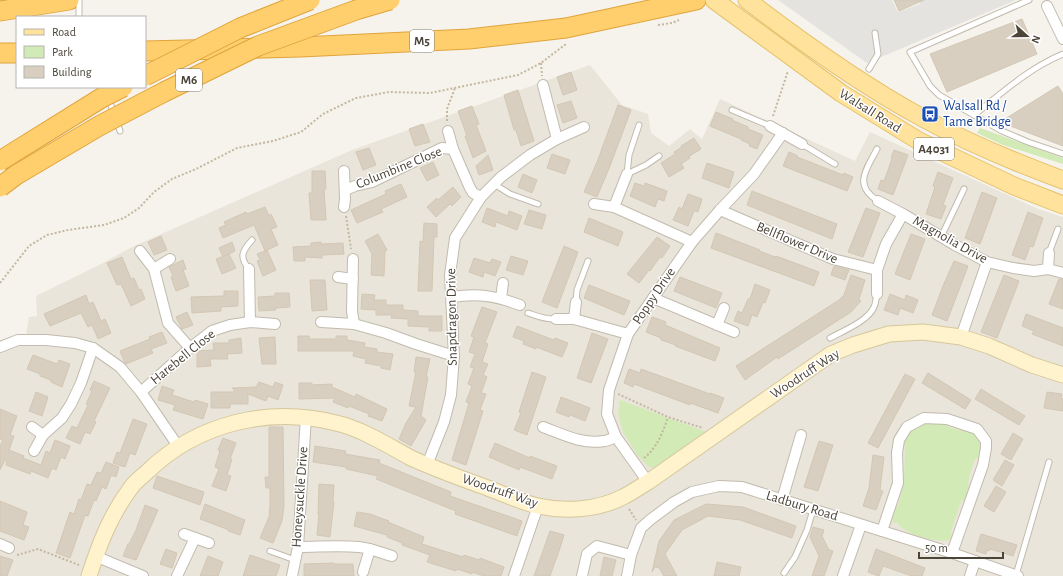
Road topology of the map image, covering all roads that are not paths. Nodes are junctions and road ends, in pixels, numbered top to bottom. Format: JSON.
{"nodes":[{"id":1,"x":69,"y":0,"type":"edge"},
{"id":2,"x":79,"y":0,"type":"edge"},
{"id":3,"x":310,"y":0,"type":"edge"},
{"id":4,"x":390,"y":0,"type":"edge"},
{"id":5,"x":696,"y":0,"type":"edge"},
{"id":6,"x":714,"y":0,"type":"edge"},
{"id":7,"x":747,"y":0,"type":"edge"},
{"id":8,"x":1029,"y":0,"type":"edge"},
{"id":9,"x":1045,"y":3,"type":"edge"},
{"id":10,"x":0,"y":11,"type":"edge"},
{"id":11,"x":79,"y":16,"type":"edge"},
{"id":12,"x":875,"y":32,"type":"dead end"},
{"id":13,"x":1063,"y":39,"type":"edge"},
{"id":14,"x":146,"y":51,"type":"edge"},
{"id":15,"x":0,"y":53,"type":"edge"},
{"id":16,"x":16,"y":53,"type":"edge"},
{"id":17,"x":1063,"y":54,"type":"edge"},
{"id":18,"x":146,"y":75,"type":"edge"},
{"id":19,"x":865,"y":75,"type":"junction"},
{"id":20,"x":543,"y":86,"type":"dead end"},
{"id":21,"x":104,"y":88,"type":"edge"},
{"id":22,"x":121,"y":88,"type":"edge"},
{"id":23,"x":851,"y":100,"type":"junction"},
{"id":24,"x":732,"y":110,"type":"dead end"},
{"id":25,"x":974,"y":115,"type":"junction"},
{"id":26,"x":639,"y":125,"type":"dead end"},
{"id":27,"x":770,"y":126,"type":"joint"},
{"id":28,"x":584,"y":127,"type":"dead end"},
{"id":29,"x":120,"y":131,"type":"dead end"},
{"id":30,"x":448,"y":131,"type":"road end"},
{"id":31,"x":783,"y":133,"type":"junction"},
{"id":32,"x":556,"y":139,"type":"junction"},
{"id":33,"x":802,"y":144,"type":"joint"},
{"id":34,"x":453,"y":149,"type":"junction"},
{"id":35,"x":877,"y":149,"type":"dead end"},
{"id":36,"x":1063,"y":154,"type":"edge"},
{"id":37,"x":659,"y":156,"type":"dead end"},
{"id":38,"x":0,"y":161,"type":"edge"},
{"id":39,"x":836,"y":164,"type":"dead end"},
{"id":40,"x":344,"y":171,"type":"dead end"},
{"id":41,"x":627,"y":174,"type":"junction"},
{"id":42,"x":1063,"y":180,"type":"edge"},
{"id":43,"x":494,"y":184,"type":"junction"},
{"id":44,"x":0,"y":187,"type":"edge"},
{"id":45,"x":345,"y":190,"type":"junction"},
{"id":46,"x":964,"y":190,"type":"dead end"},
{"id":47,"x":480,"y":197,"type":"junction"},
{"id":48,"x":878,"y":201,"type":"joint"},
{"id":49,"x":538,"y":204,"type":"dead end"},
{"id":50,"x":594,"y":204,"type":"dead end"},
{"id":51,"x":1063,"y":205,"type":"edge"},
{"id":52,"x":614,"y":206,"type":"junction"},
{"id":53,"x":344,"y":207,"type":"road end"},
{"id":54,"x":720,"y":210,"type":"junction"},
{"id":55,"x":904,"y":214,"type":"junction"},
{"id":56,"x":1058,"y":229,"type":"dead end"},
{"id":57,"x":942,"y":237,"type":"junction"},
{"id":58,"x":252,"y":240,"type":"dead end"},
{"id":59,"x":692,"y":242,"type":"junction"},
{"id":60,"x":140,"y":251,"type":"dead end"},
{"id":61,"x":1048,"y":253,"type":"joint"},
{"id":62,"x":353,"y":259,"type":"road end"},
{"id":63,"x":170,"y":260,"type":"dead end"},
{"id":64,"x":588,"y":262,"type":"dead end"},
{"id":65,"x":988,"y":262,"type":"junction"},
{"id":66,"x":154,"y":269,"type":"junction"},
{"id":67,"x":249,"y":269,"type":"joint"},
{"id":68,"x":1048,"y":269,"type":"junction"},
{"id":69,"x":877,"y":270,"type":"junction"},
{"id":70,"x":1063,"y":273,"type":"edge"},
{"id":71,"x":338,"y":277,"type":"dead end"},
{"id":72,"x":353,"y":279,"type":"junction"},
{"id":73,"x":503,"y":283,"type":"dead end"},
{"id":74,"x":877,"y":294,"type":"joint"},
{"id":75,"x":452,"y":297,"type":"junction"},
{"id":76,"x":500,"y":298,"type":"junction"},
{"id":77,"x":653,"y":298,"type":"junction"},
{"id":78,"x":576,"y":302,"type":"joint"},
{"id":79,"x":724,"y":308,"type":"dead end"},
{"id":80,"x":524,"y":309,"type":"joint"},
{"id":81,"x":556,"y":319,"type":"joint"},
{"id":82,"x":574,"y":319,"type":"junction"},
{"id":83,"x":250,"y":322,"type":"junction"},
{"id":84,"x":321,"y":322,"type":"dead end"},
{"id":85,"x":275,"y":324,"type":"dead end"},
{"id":86,"x":354,"y":324,"type":"junction"},
{"id":87,"x":717,"y":326,"type":"junction"},
{"id":88,"x":734,"y":332,"type":"dead end"},
{"id":89,"x":628,"y":334,"type":"junction"},
{"id":90,"x":961,"y":336,"type":"junction"},
{"id":91,"x":830,"y":338,"type":"dead end"},
{"id":92,"x":0,"y":347,"type":"edge"},
{"id":93,"x":93,"y":348,"type":"junction"},
{"id":94,"x":190,"y":348,"type":"junction"},
{"id":95,"x":454,"y":356,"type":"junction"},
{"id":96,"x":1063,"y":375,"type":"edge"},
{"id":97,"x":141,"y":392,"type":"junction"},
{"id":98,"x":306,"y":418,"type":"junction"},
{"id":99,"x":32,"y":427,"type":"dead end"},
{"id":100,"x":543,"y":428,"type":"dead end"},
{"id":101,"x":43,"y":435,"type":"junction"},
{"id":102,"x":801,"y":435,"type":"dead end"},
{"id":103,"x":616,"y":437,"type":"junction"},
{"id":104,"x":178,"y":446,"type":"junction"},
{"id":105,"x":34,"y":451,"type":"dead end"},
{"id":106,"x":1050,"y":462,"type":"dead end"},
{"id":107,"x":427,"y":465,"type":"junction"},
{"id":108,"x":648,"y":482,"type":"junction"},
{"id":109,"x":782,"y":500,"type":"junction"},
{"id":110,"x":538,"y":506,"type":"junction"},
{"id":111,"x":813,"y":510,"type":"junction"},
{"id":112,"x":861,"y":525,"type":"junction"},
{"id":113,"x":882,"y":531,"type":"junction"},
{"id":114,"x":184,"y":534,"type":"dead end"},
{"id":115,"x":194,"y":538,"type":"junction"},
{"id":116,"x":209,"y":543,"type":"dead end"},
{"id":117,"x":298,"y":547,"type":"junction"},
{"id":118,"x":370,"y":549,"type":"junction"},
{"id":119,"x":270,"y":551,"type":"dead end"},
{"id":120,"x":952,"y":553,"type":"junction"},
{"id":121,"x":631,"y":555,"type":"junction"},
{"id":122,"x":392,"y":556,"type":"dead end"},
{"id":123,"x":295,"y":560,"type":"junction"},
{"id":124,"x":975,"y":561,"type":"junction"},
{"id":125,"x":92,"y":567,"type":"edge"},
{"id":126,"x":363,"y":572,"type":"dead end"},
{"id":127,"x":784,"y":573,"type":"dead end"},
{"id":128,"x":143,"y":576,"type":"edge"},
{"id":129,"x":177,"y":576,"type":"edge"},
{"id":130,"x":292,"y":576,"type":"edge"},
{"id":131,"x":514,"y":576,"type":"edge"},
{"id":132,"x":582,"y":576,"type":"edge"},
{"id":133,"x":627,"y":576,"type":"edge"},
{"id":134,"x":843,"y":576,"type":"edge"},
{"id":135,"x":970,"y":576,"type":"edge"},
{"id":136,"x":1017,"y":576,"type":"edge"}],
"edges":[{"from":1,"to":10,"type":"highway"},
{"from":2,"to":11,"type":"lane"},
{"from":3,"to":18,"type":"highway","number":"M6","bridge":true},
{"from":4,"to":44,"type":"highway","number":"M6","bridge":true},
{"from":5,"to":14,"type":"highway","number":"M5","bridge":true},
{"from":6,"to":23,"type":"main road","name":"Walsall Road","number":"A4031"},
{"from":7,"to":19,"type":"main road","name":"Walsall Road","number":"A4031"},
{"from":8,"to":25,"type":"lane"},
{"from":9,"to":13,"type":"street"},
{"from":12,"to":19,"type":"lane"},
{"from":15,"to":16,"type":"highway"},
{"from":17,"to":25,"type":"lane"},
{"from":19,"to":23,"type":"main road"},
{"from":19,"to":42,"type":"main road","name":"Walsall Road","number":"A4031"},
{"from":20,"to":32,"type":"street"},
{"from":21,"to":29,"type":"lane"},
{"from":22,"to":38,"type":"highway","bridge":true},
{"from":23,"to":51,"type":"main road","name":"Walsall Road","number":"A4031"},
{"from":24,"to":27,"type":"lane"},
{"from":25,"to":36,"type":"lane"},
{"from":26,"to":41,"type":"lane"},
{"from":27,"to":31,"type":"street"},
{"from":28,"to":32,"type":"street","name":"Snapdragon Drive"},
{"from":30,"to":34,"type":"street","name":"Columbine Close"},
{"from":31,"to":33,"type":"street"},
{"from":31,"to":54,"type":"street","name":"Poppy Drive"},
{"from":32,"to":43,"type":"street","name":"Snapdragon Drive"},
{"from":33,"to":39,"type":"lane"},
{"from":34,"to":45,"type":"street","name":"Columbine Close"},
{"from":34,"to":47,"type":"street","name":"Columbine Close"},
{"from":35,"to":48,"type":"lane"},
{"from":37,"to":41,"type":"lane"},
{"from":40,"to":45,"type":"street","name":"Columbine Close"},
{"from":41,"to":52,"type":"street"},
{"from":43,"to":47,"type":"street","name":"Snapdragon Drive"},
{"from":43,"to":49,"type":"lane"},
{"from":45,"to":53,"type":"street","name":"Columbine Close"},
{"from":46,"to":57,"type":"lane"},
{"from":47,"to":75,"type":"street","name":"Snapdragon Drive"},
{"from":48,"to":55,"type":"street","name":"Magnolia Drive"},
{"from":50,"to":52,"type":"street"},
{"from":52,"to":59,"type":"street"},
{"from":54,"to":59,"type":"street","name":"Poppy Drive"},
{"from":54,"to":69,"type":"street","name":"Bellflower Drive"},
{"from":55,"to":57,"type":"street","name":"Magnolia Drive"},
{"from":55,"to":69,"type":"street"},
{"from":56,"to":61,"type":"lane"},
{"from":57,"to":65,"type":"street","name":"Magnolia Drive"},
{"from":58,"to":67,"type":"lane"},
{"from":59,"to":77,"type":"street","name":"Poppy Drive"},
{"from":60,"to":66,"type":"street"},
{"from":61,"to":68,"type":"street"},
{"from":62,"to":72,"type":"street"},
{"from":63,"to":66,"type":"street"},
{"from":64,"to":78,"type":"lane"},
{"from":65,"to":68,"type":"street","name":"Magnolia Drive"},
{"from":65,"to":90,"type":"street"},
{"from":66,"to":94,"type":"street"},
{"from":67,"to":83,"type":"street"},
{"from":68,"to":70,"type":"street","name":"Magnolia Drive"},
{"from":69,"to":74,"type":"street"},
{"from":71,"to":72,"type":"street"},
{"from":72,"to":86,"type":"street"},
{"from":73,"to":76,"type":"street"},
{"from":74,"to":91,"type":"lane"},
{"from":75,"to":76,"type":"street"},
{"from":75,"to":95,"type":"street","name":"Snapdragon Drive"},
{"from":76,"to":80,"type":"street"},
{"from":77,"to":87,"type":"street"},
{"from":77,"to":89,"type":"street","name":"Poppy Drive"},
{"from":78,"to":82,"type":"street"},
{"from":79,"to":87,"type":"street"},
{"from":80,"to":81,"type":"lane"},
{"from":81,"to":82,"type":"street"},
{"from":82,"to":89,"type":"street"},
{"from":83,"to":85,"type":"street","name":"Harebell Close"},
{"from":83,"to":94,"type":"street","name":"Harebell Close"},
{"from":84,"to":86,"type":"street"},
{"from":86,"to":95,"type":"street"},
{"from":87,"to":88,"type":"street"},
{"from":89,"to":103,"type":"street","name":"Poppy Drive"},
{"from":90,"to":96,"type":"street","name":"Woodruff Way"},
{"from":90,"to":108,"type":"street","name":"Woodruff Way"},
{"from":92,"to":93,"type":"street"},
{"from":93,"to":97,"type":"street"},
{"from":93,"to":101,"type":"street"},
{"from":94,"to":97,"type":"street","name":"Harebell Close"},
{"from":95,"to":107,"type":"street","name":"Snapdragon Drive"},
{"from":97,"to":104,"type":"street"},
{"from":98,"to":104,"type":"street","name":"Woodruff Way"},
{"from":98,"to":107,"type":"street","name":"Woodruff Way"},
{"from":98,"to":117,"type":"street","name":"Honeysuckle Drive"},
{"from":99,"to":101,"type":"street"},
{"from":100,"to":103,"type":"street"},
{"from":101,"to":105,"type":"street"},
{"from":102,"to":109,"type":"street"},
{"from":103,"to":108,"type":"street","name":"Poppy Drive"},
{"from":104,"to":125,"type":"street","name":"Woodruff Way"},
{"from":106,"to":136,"type":"lane"},
{"from":107,"to":110,"type":"street","name":"Woodruff Way"},
{"from":108,"to":110,"type":"street","name":"Woodruff Way"},
{"from":109,"to":111,"type":"street","name":"Ladbury Road"},
{"from":109,"to":121,"type":"street","name":"Ladbury Road"},
{"from":110,"to":131,"type":"street"},
{"from":111,"to":112,"type":"street","name":"Ladbury Road"},
{"from":111,"to":127,"type":"lane"},
{"from":112,"to":113,"type":"street","name":"Ladbury Road"},
{"from":112,"to":134,"type":"street"},
{"from":113,"to":120,"type":"street","name":"Ladbury Road"},
{"from":113,"to":120,"type":"street"},
{"from":114,"to":115,"type":"street"},
{"from":115,"to":116,"type":"street"},
{"from":115,"to":129,"type":"street"},
{"from":117,"to":118,"type":"street"},
{"from":117,"to":123,"type":"street","name":"Honeysuckle Drive"},
{"from":118,"to":122,"type":"street"},
{"from":118,"to":126,"type":"street"},
{"from":119,"to":123,"type":"lane"},
{"from":120,"to":124,"type":"street","name":"Ladbury Road"},
{"from":121,"to":132,"type":"street"},
{"from":121,"to":133,"type":"street"},
{"from":123,"to":130,"type":"street","name":"Honeysuckle Drive"},
{"from":124,"to":135,"type":"street"},
{"from":124,"to":136,"type":"street","name":"Ladbury Road"},
{"from":125,"to":128,"type":"street"}]}
